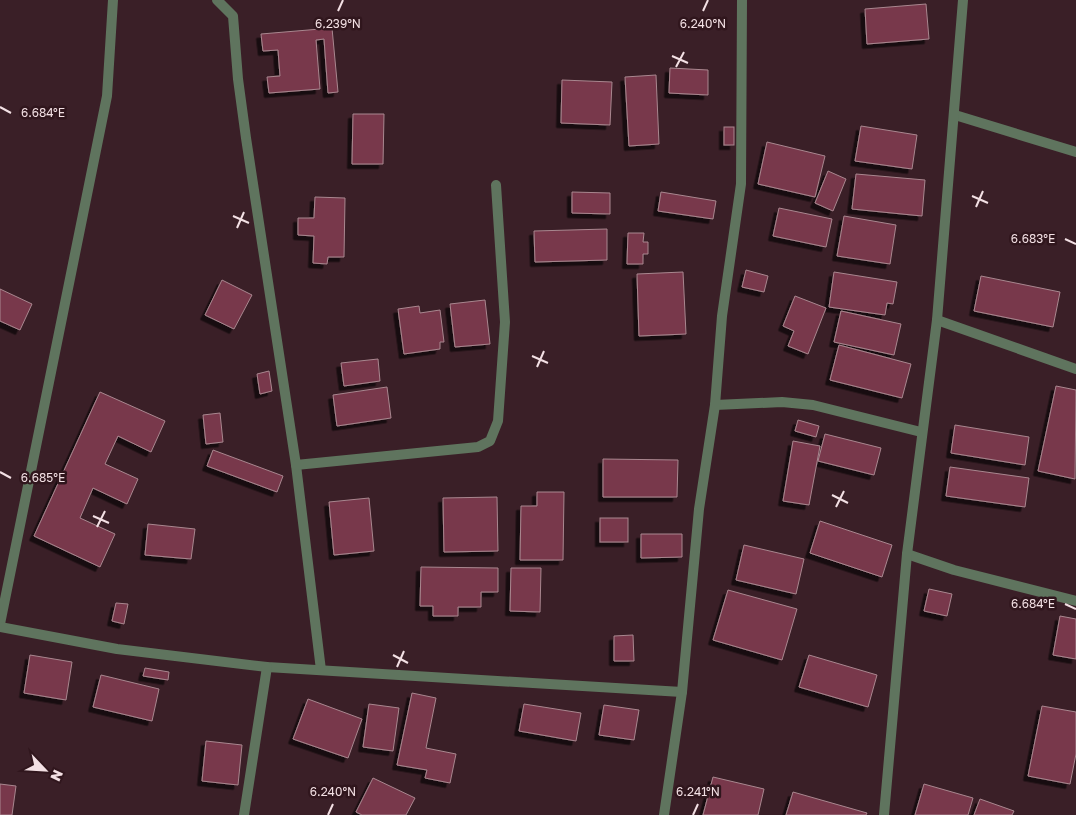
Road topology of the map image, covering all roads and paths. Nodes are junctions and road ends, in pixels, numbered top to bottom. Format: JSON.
{"nodes":[{"id":1,"x":113,"y":0,"type":"edge"},
{"id":2,"x":217,"y":0,"type":"edge"},
{"id":3,"x":742,"y":0,"type":"edge"},
{"id":4,"x":963,"y":0,"type":"edge"},
{"id":5,"x":955,"y":115,"type":"junction"},
{"id":6,"x":1076,"y":152,"type":"edge"},
{"id":7,"x":496,"y":185,"type":"dead end"},
{"id":8,"x":937,"y":320,"type":"junction"},
{"id":9,"x":1076,"y":369,"type":"edge"},
{"id":10,"x":715,"y":405,"type":"junction"},
{"id":11,"x":921,"y":432,"type":"junction"},
{"id":12,"x":296,"y":465,"type":"junction"},
{"id":13,"x":907,"y":554,"type":"junction"},
{"id":14,"x":1076,"y":600,"type":"edge"},
{"id":15,"x":0,"y":626,"type":"edge"},
{"id":16,"x":267,"y":667,"type":"junction"},
{"id":17,"x":321,"y":670,"type":"junction"},
{"id":18,"x":682,"y":692,"type":"junction"},
{"id":19,"x":244,"y":815,"type":"edge"},
{"id":20,"x":664,"y":815,"type":"edge"},
{"id":21,"x":884,"y":815,"type":"edge"}],
"edges":[{"from":1,"to":15,"type":"street"},
{"from":2,"to":12,"type":"street"},
{"from":3,"to":10,"type":"street"},
{"from":4,"to":5,"type":"street"},
{"from":5,"to":6,"type":"street"},
{"from":5,"to":8,"type":"street"},
{"from":7,"to":12,"type":"street"},
{"from":8,"to":9,"type":"street"},
{"from":8,"to":11,"type":"street"},
{"from":10,"to":11,"type":"street"},
{"from":10,"to":18,"type":"street"},
{"from":11,"to":13,"type":"street"},
{"from":12,"to":17,"type":"street"},
{"from":13,"to":14,"type":"street"},
{"from":13,"to":21,"type":"street"},
{"from":15,"to":16,"type":"street"},
{"from":16,"to":17,"type":"street"},
{"from":16,"to":19,"type":"street"},
{"from":17,"to":18,"type":"street"},
{"from":18,"to":20,"type":"street"}]}
